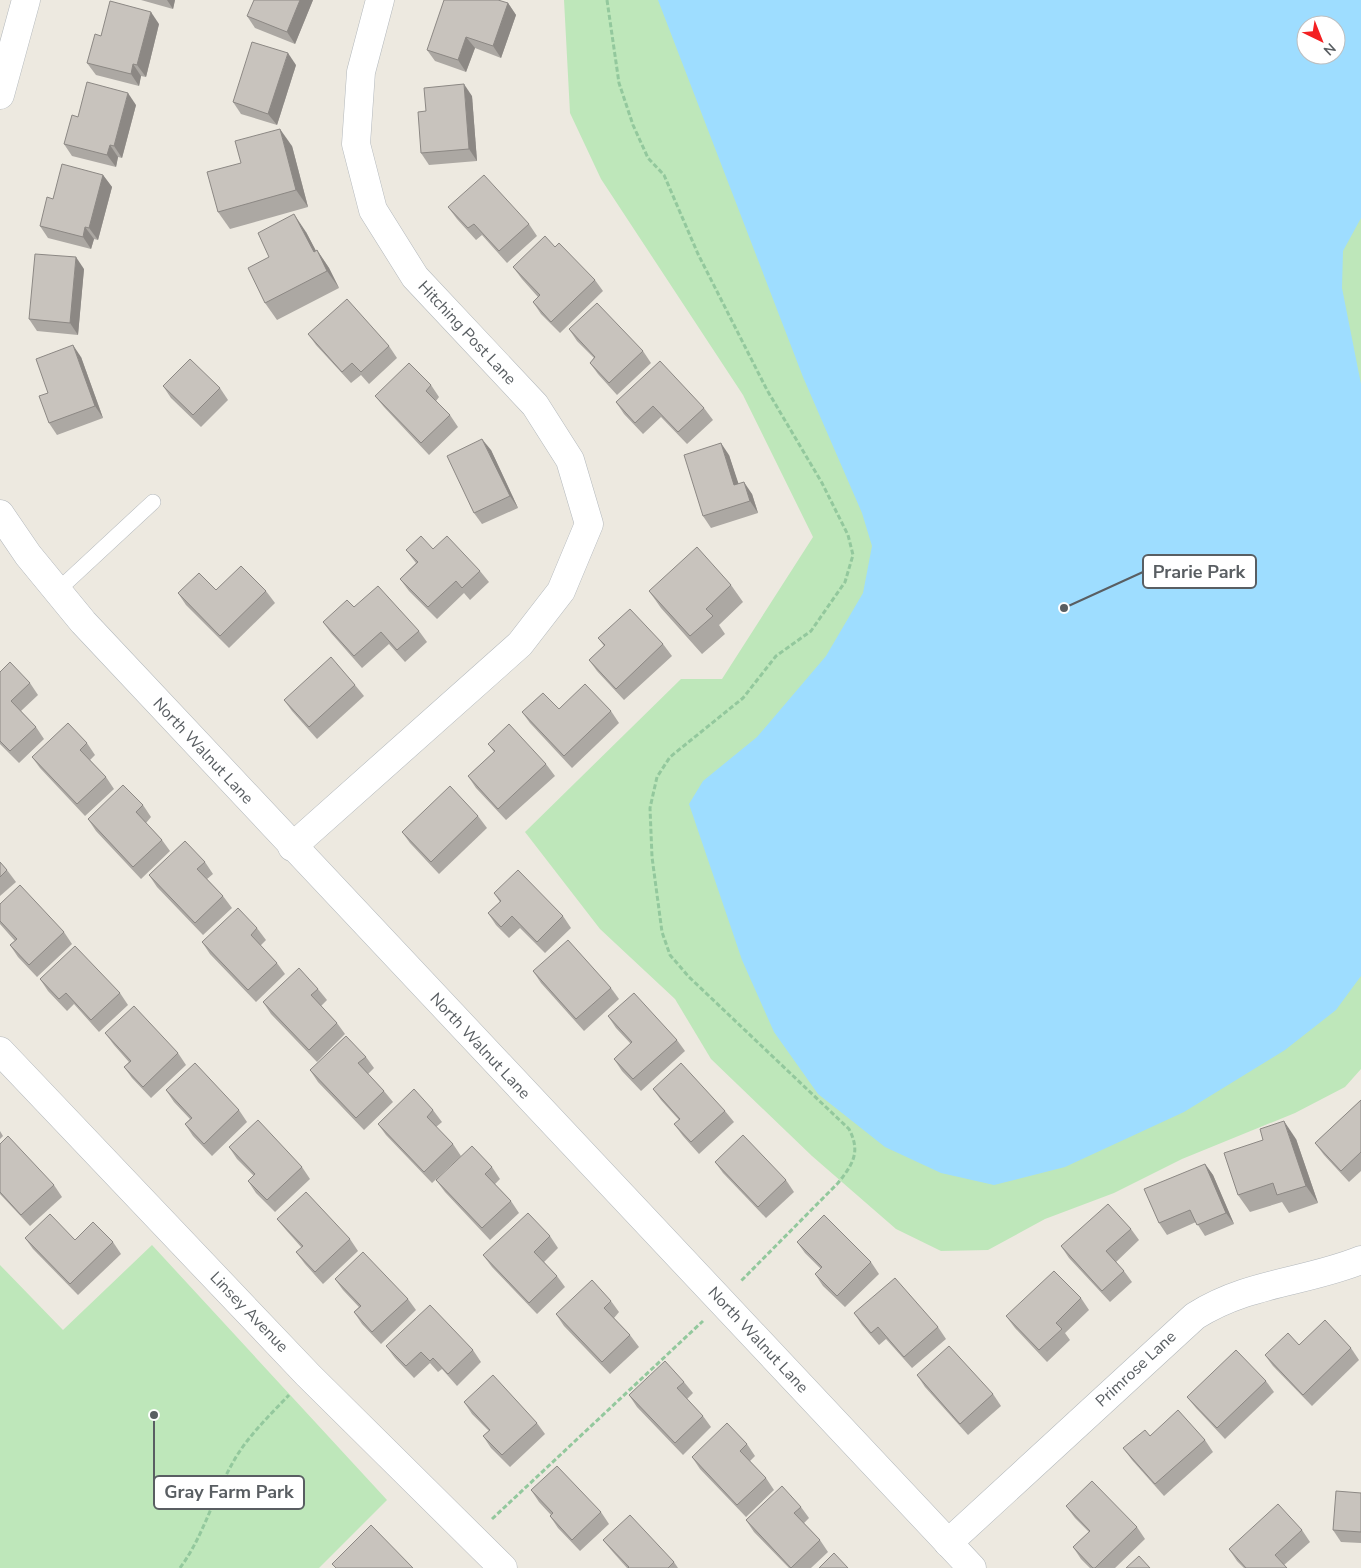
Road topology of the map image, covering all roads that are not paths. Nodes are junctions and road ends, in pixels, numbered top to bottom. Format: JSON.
{"nodes":[{"id":1,"x":26,"y":0,"type":"edge"},
{"id":2,"x":380,"y":0,"type":"edge"},
{"id":3,"x":0,"y":94,"type":"edge"},
{"id":4,"x":153,"y":502,"type":"dead end"},
{"id":5,"x":0,"y":514,"type":"edge"},
{"id":6,"x":56,"y":592,"type":"junction"},
{"id":7,"x":292,"y":847,"type":"junction"},
{"id":8,"x":0,"y":1051,"type":"edge"},
{"id":9,"x":1361,"y":1260,"type":"edge"},
{"id":10,"x":948,"y":1543,"type":"junction"},
{"id":11,"x":503,"y":1568,"type":"edge"},
{"id":12,"x":972,"y":1568,"type":"edge"}],
"edges":[{"from":1,"to":3,"type":"street"},
{"from":2,"to":7,"type":"street","name":"Hitching Post Lane"},
{"from":4,"to":6,"type":"lane"},
{"from":5,"to":6,"type":"street","name":"North Walnut Lane"},
{"from":6,"to":7,"type":"street","name":"North Walnut Lane"},
{"from":7,"to":10,"type":"street","name":"North Walnut Lane"},
{"from":8,"to":11,"type":"street","name":"Linsey Avenue"},
{"from":9,"to":10,"type":"street","name":"Primrose Lane"},
{"from":10,"to":12,"type":"street","name":"North Walnut Lane"}]}
